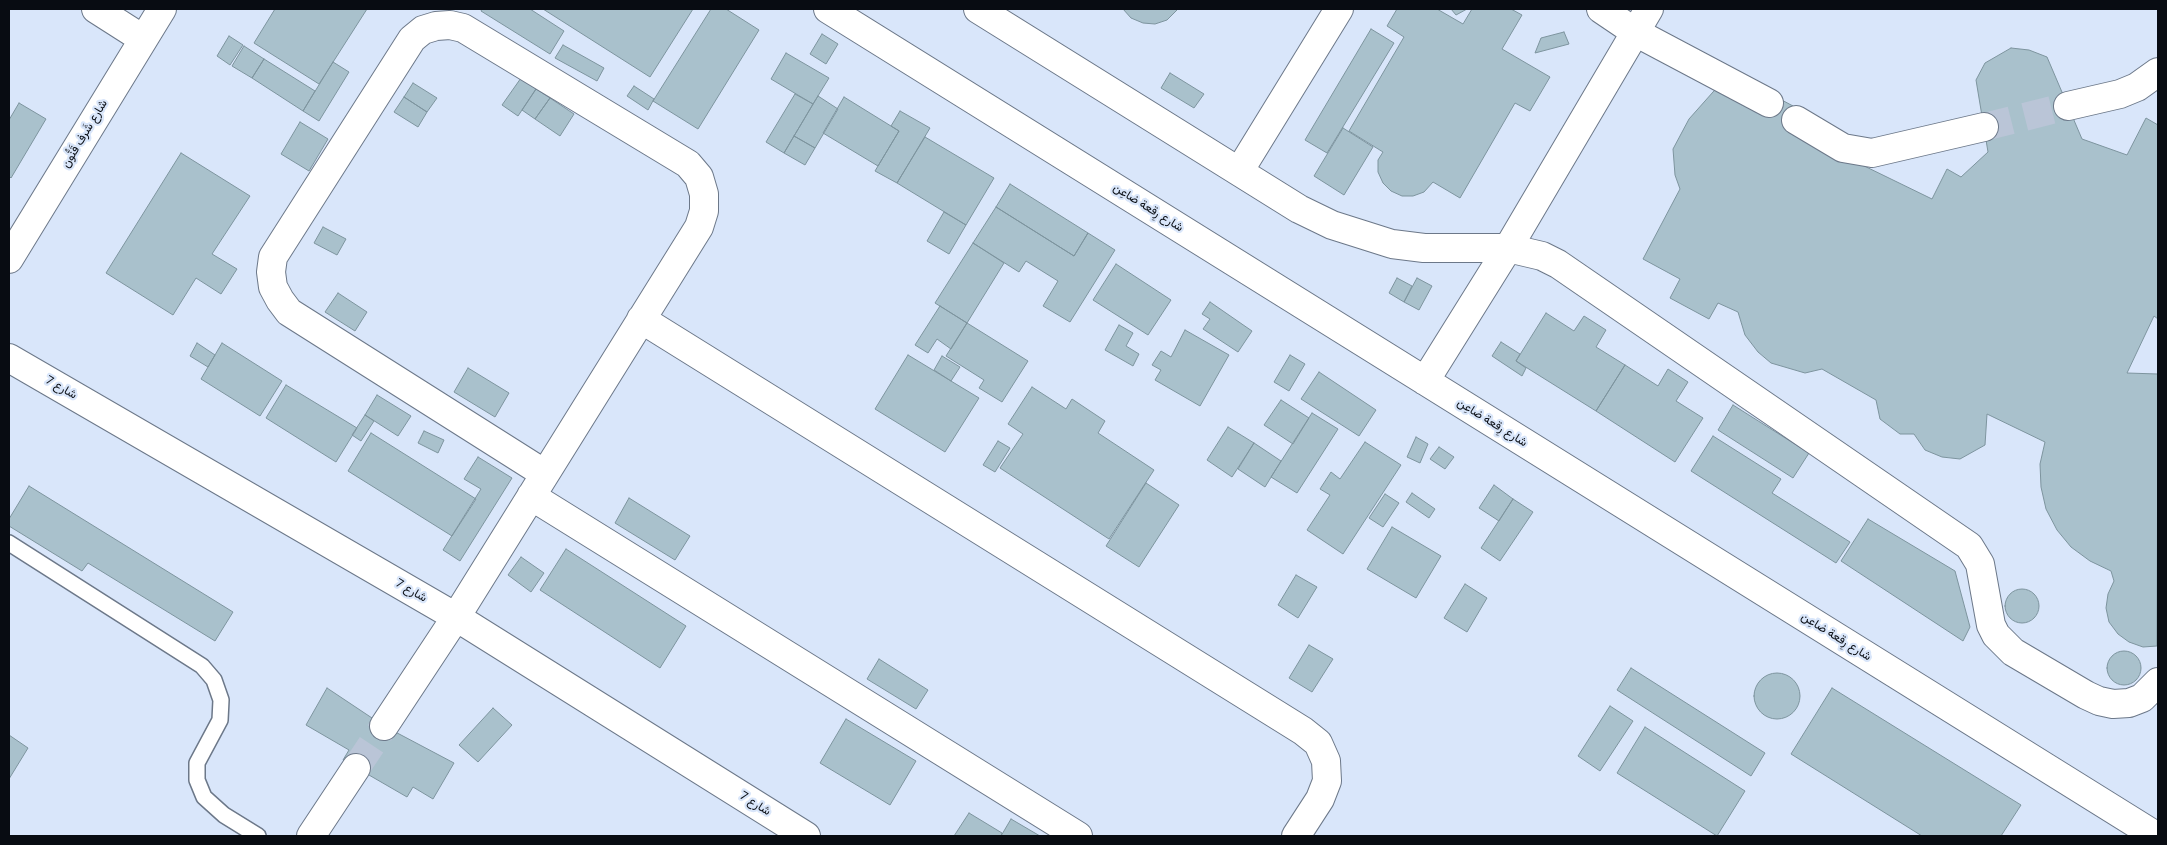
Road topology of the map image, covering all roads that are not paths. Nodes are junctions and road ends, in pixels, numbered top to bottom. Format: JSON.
{"nodes":[{"id":1,"x":96,"y":9,"type":"edge"},
{"id":2,"x":162,"y":9,"type":"edge"},
{"id":3,"x":828,"y":9,"type":"edge"},
{"id":4,"x":978,"y":9,"type":"edge"},
{"id":5,"x":1339,"y":9,"type":"edge"},
{"id":6,"x":1601,"y":9,"type":"edge"},
{"id":7,"x":1649,"y":9,"type":"edge"},
{"id":8,"x":1635,"y":32,"type":"junction"},
{"id":9,"x":143,"y":39,"type":"junction"},
{"id":10,"x":2158,"y":72,"type":"edge"},
{"id":11,"x":1769,"y":103,"type":"dead end"},
{"id":12,"x":2068,"y":106,"type":"tunnel mouth"},
{"id":13,"x":1796,"y":120,"type":"dead end"},
{"id":14,"x":1984,"y":127,"type":"tunnel mouth"},
{"id":15,"x":1240,"y":170,"type":"junction"},
{"id":16,"x":1508,"y":248,"type":"junction"},
{"id":17,"x":9,"y":259,"type":"edge"},
{"id":18,"x":641,"y":318,"type":"junction"},
{"id":19,"x":9,"y":358,"type":"edge"},
{"id":20,"x":1425,"y":381,"type":"junction"},
{"id":21,"x":538,"y":485,"type":"junction"},
{"id":22,"x":9,"y":543,"type":"edge"},
{"id":23,"x":456,"y":617,"type":"junction"},
{"id":24,"x":2158,"y":682,"type":"edge"},
{"id":25,"x":384,"y":726,"type":"tunnel mouth"},
{"id":26,"x":356,"y":768,"type":"tunnel mouth"},
{"id":27,"x":258,"y":836,"type":"edge"},
{"id":28,"x":311,"y":836,"type":"edge"},
{"id":29,"x":806,"y":836,"type":"edge"},
{"id":30,"x":1078,"y":836,"type":"edge"},
{"id":31,"x":1296,"y":836,"type":"edge"},
{"id":32,"x":2156,"y":836,"type":"edge"}],
"edges":[{"from":1,"to":9,"type":"street"},
{"from":2,"to":9,"type":"street","name":"شارع شَرف قَنُّون"},
{"from":3,"to":20,"type":"street","name":"شارع رِقعة ضاعِن"},
{"from":4,"to":15,"type":"street"},
{"from":5,"to":15,"type":"street"},
{"from":6,"to":8,"type":"street"},
{"from":7,"to":8,"type":"street"},
{"from":8,"to":11,"type":"street"},
{"from":8,"to":16,"type":"street"},
{"from":9,"to":17,"type":"street","name":"شارع شَرف قَنُّون"},
{"from":10,"to":12,"type":"street"},
{"from":13,"to":14,"type":"street"},
{"from":15,"to":16,"type":"street"},
{"from":16,"to":20,"type":"street"},
{"from":16,"to":24,"type":"street"},
{"from":18,"to":21,"type":"street"},
{"from":18,"to":21,"type":"street"},
{"from":18,"to":31,"type":"street"},
{"from":19,"to":23,"type":"street","name":"شارع 7"},
{"from":20,"to":32,"type":"street","name":"شارع رِقعة ضاعِن"},
{"from":21,"to":23,"type":"street"},
{"from":21,"to":30,"type":"street"},
{"from":22,"to":27,"type":"lane"},
{"from":23,"to":25,"type":"street"},
{"from":23,"to":29,"type":"street","name":"شارع 7"},
{"from":26,"to":28,"type":"street"}]}
